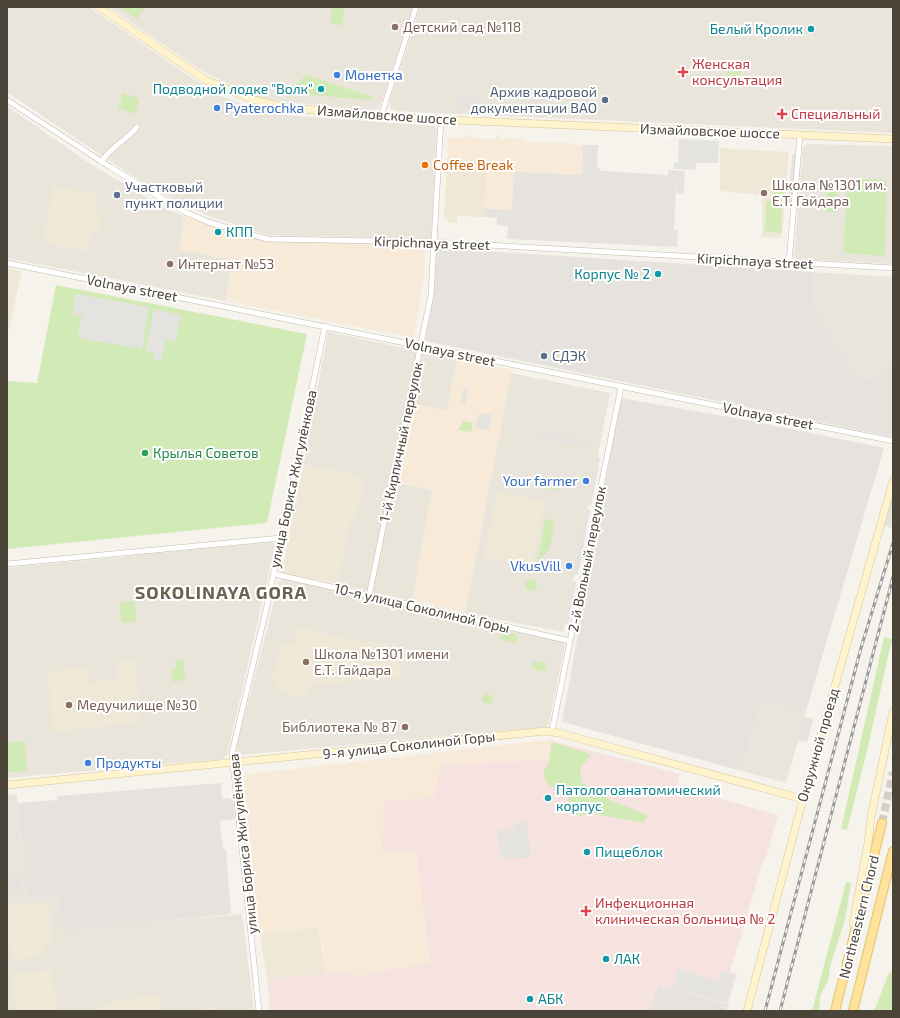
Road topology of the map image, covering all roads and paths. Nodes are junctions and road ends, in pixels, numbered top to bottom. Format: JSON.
{"nodes":[{"id":1,"x":99,"y":7,"type":"edge"},
{"id":2,"x":416,"y":7,"type":"edge"},
{"id":3,"x":7,"y":100,"type":"edge"},
{"id":4,"x":381,"y":116,"type":"junction"},
{"id":5,"x":441,"y":119,"type":"junction"},
{"id":6,"x":138,"y":127,"type":"dead end"},
{"id":7,"x":800,"y":135,"type":"junction"},
{"id":8,"x":893,"y":139,"type":"edge"},
{"id":9,"x":101,"y":162,"type":"junction"},
{"id":10,"x":434,"y":242,"type":"junction"},
{"id":11,"x":789,"y":262,"type":"junction"},
{"id":12,"x":7,"y":263,"type":"edge"},
{"id":13,"x":893,"y":268,"type":"edge"},
{"id":14,"x":325,"y":326,"type":"junction"},
{"id":15,"x":421,"y":346,"type":"junction"},
{"id":16,"x":621,"y":387,"type":"junction"},
{"id":17,"x":893,"y":441,"type":"edge"},
{"id":18,"x":893,"y":481,"type":"edge"},
{"id":19,"x":281,"y":538,"type":"junction"},
{"id":20,"x":7,"y":564,"type":"edge"},
{"id":21,"x":274,"y":574,"type":"junction"},
{"id":22,"x":369,"y":596,"type":"junction"},
{"id":23,"x":570,"y":641,"type":"junction"},
{"id":24,"x":893,"y":712,"type":"edge"},
{"id":25,"x":552,"y":731,"type":"junction"},
{"id":26,"x":233,"y":763,"type":"junction"},
{"id":27,"x":7,"y":785,"type":"edge"},
{"id":28,"x":803,"y":799,"type":"junction"},
{"id":29,"x":882,"y":823,"type":"tunnel mouth"},
{"id":30,"x":893,"y":851,"type":"edge"},
{"id":31,"x":842,"y":982,"type":"junction"},
{"id":32,"x":259,"y":1011,"type":"edge"},
{"id":33,"x":747,"y":1011,"type":"edge"},
{"id":34,"x":835,"y":1011,"type":"edge"},
{"id":35,"x":853,"y":1011,"type":"edge"}],
"edges":[{"from":1,"to":4,"type":"street","name":"Измайловское шоссе"},
{"from":2,"to":4,"type":"street"},
{"from":3,"to":9,"type":"street","name":"Kirpichnaya street"},
{"from":4,"to":5,"type":"street","name":"Измайловское шоссе"},
{"from":5,"to":7,"type":"street","name":"Измайловское шоссе"},
{"from":5,"to":10,"type":"street","name":"1-й Кирпичный переулок"},
{"from":6,"to":9,"type":"street"},
{"from":7,"to":8,"type":"street","name":"Измайловское шоссе"},
{"from":7,"to":11,"type":"street"},
{"from":9,"to":10,"type":"street","name":"Kirpichnaya street"},
{"from":10,"to":11,"type":"street","name":"Kirpichnaya street"},
{"from":10,"to":15,"type":"street","name":"1-й Кирпичный переулок"},
{"from":11,"to":13,"type":"street","name":"Kirpichnaya street"},
{"from":12,"to":14,"type":"street","name":"Volnaya street"},
{"from":14,"to":15,"type":"street","name":"Volnaya street"},
{"from":14,"to":19,"type":"street","name":"улица Бориса Жигулёнкова"},
{"from":15,"to":16,"type":"street","name":"Volnaya street"},
{"from":15,"to":22,"type":"street","name":"1-й Кирпичный переулок"},
{"from":16,"to":17,"type":"street","name":"Volnaya street"},
{"from":16,"to":23,"type":"street","name":"2-й Вольный переулок"},
{"from":18,"to":28,"type":"street","name":"Окружной проезд"},
{"from":19,"to":20,"type":"street"},
{"from":19,"to":21,"type":"street","name":"улица Бориса Жигулёнкова"},
{"from":21,"to":22,"type":"street","name":"10-я улица Соколиной Горы"},
{"from":21,"to":26,"type":"street","name":"улица Бориса Жигулёнкова"},
{"from":22,"to":23,"type":"street","name":"10-я улица Соколиной Горы"},
{"from":23,"to":25,"type":"street","name":"2-й Вольный переулок"},
{"from":24,"to":31,"type":"street"},
{"from":25,"to":26,"type":"street","name":"9-я улица Соколиной Горы"},
{"from":25,"to":28,"type":"street","name":"9-я улица Соколиной Горы"},
{"from":26,"to":27,"type":"street","name":"9-я улица Соколиной Горы"},
{"from":26,"to":32,"type":"street","name":"улица Бориса Жигулёнкова"},
{"from":28,"to":33,"type":"street","name":"Окружной проезд"},
{"from":29,"to":31,"type":"main road","name":"Northeastern Chord"},
{"from":30,"to":35,"type":"main road","name":"Northeastern Chord"},
{"from":31,"to":34,"type":"main road","name":"Northeastern Chord"}]}
